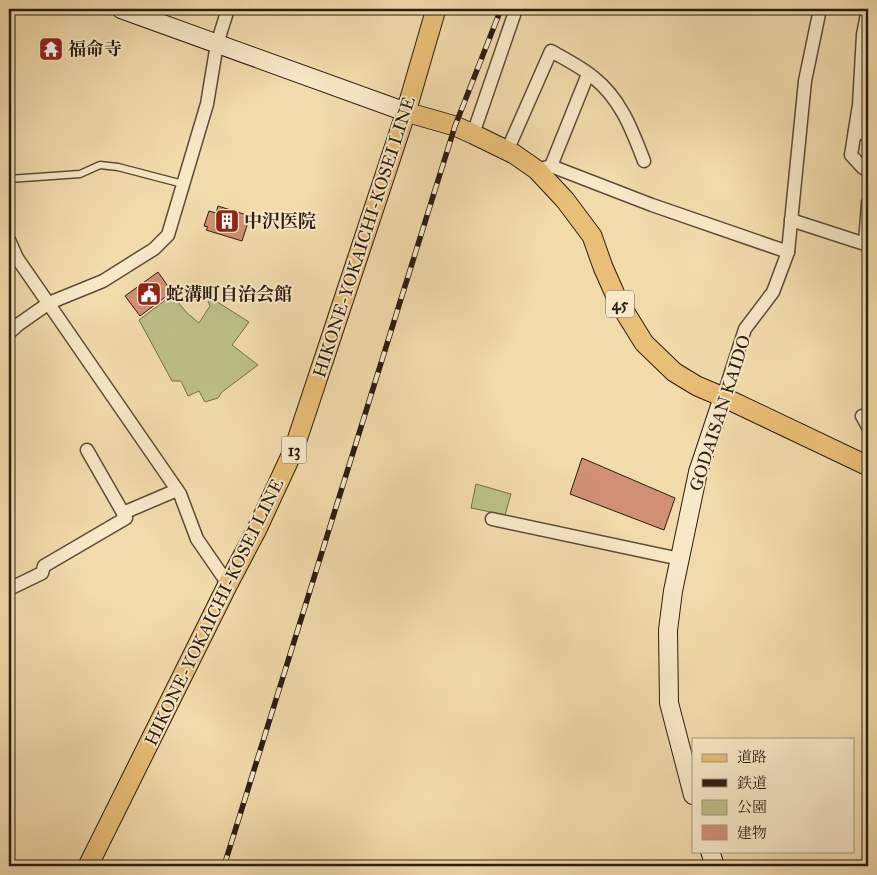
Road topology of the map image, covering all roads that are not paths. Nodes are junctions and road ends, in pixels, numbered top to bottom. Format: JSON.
{"nodes":[{"id":1,"x":121,"y":9,"type":"edge"},
{"id":2,"x":228,"y":9,"type":"edge"},
{"id":3,"x":436,"y":9,"type":"edge"},
{"id":4,"x":516,"y":9,"type":"edge"},
{"id":5,"x":820,"y":9,"type":"edge"},
{"id":6,"x":868,"y":12,"type":"edge"},
{"id":7,"x":217,"y":44,"type":"junction"},
{"id":8,"x":865,"y":44,"type":"edge"},
{"id":9,"x":864,"y":73,"type":"edge"},
{"id":10,"x":588,"y":74,"type":"junction"},
{"id":11,"x":864,"y":106,"type":"edge"},
{"id":12,"x":406,"y":112,"type":"junction"},
{"id":13,"x":855,"y":130,"type":"junction"},
{"id":14,"x":473,"y":134,"type":"junction"},
{"id":15,"x":868,"y":135,"type":"edge"},
{"id":16,"x":507,"y":150,"type":"junction"},
{"id":17,"x":644,"y":161,"type":"dead end"},
{"id":18,"x":544,"y":168,"type":"junction"},
{"id":19,"x":868,"y":171,"type":"edge"},
{"id":20,"x":9,"y":179,"type":"edge"},
{"id":21,"x":183,"y":184,"type":"junction"},
{"id":22,"x":868,"y":203,"type":"edge"},
{"id":23,"x":791,"y":220,"type":"junction"},
{"id":24,"x":9,"y":240,"type":"edge"},
{"id":25,"x":866,"y":244,"type":"edge"},
{"id":26,"x":788,"y":252,"type":"junction"},
{"id":27,"x":49,"y":303,"type":"junction"},
{"id":28,"x":9,"y":333,"type":"edge"},
{"id":29,"x":723,"y":397,"type":"junction"},
{"id":30,"x":87,"y":450,"type":"dead end"},
{"id":31,"x":868,"y":466,"type":"edge"},
{"id":32,"x":177,"y":490,"type":"junction"},
{"id":33,"x":123,"y":512,"type":"junction"},
{"id":34,"x":492,"y":518,"type":"dead end"},
{"id":35,"x":680,"y":559,"type":"junction"},
{"id":36,"x":228,"y":584,"type":"junction"},
{"id":37,"x":9,"y":589,"type":"edge"},
{"id":38,"x":692,"y":791,"type":"edge"},
{"id":39,"x":710,"y":852,"type":"edge"},
{"id":40,"x":88,"y":866,"type":"edge"},
{"id":41,"x":714,"y":866,"type":"edge"}],
"edges":[{"from":1,"to":7,"type":"street"},
{"from":2,"to":7,"type":"street"},
{"from":3,"to":12,"type":"main road","name":"HIKONE-YOKAICHI-KOSEI LINE","number":"13"},
{"from":4,"to":14,"type":"street"},
{"from":5,"to":23,"type":"street","name":"GODAISAN KAIDO"},
{"from":6,"to":8,"type":"street"},
{"from":7,"to":12,"type":"street"},
{"from":7,"to":21,"type":"street"},
{"from":8,"to":9,"type":"street"},
{"from":9,"to":11,"type":"street"},
{"from":10,"to":16,"type":"street"},
{"from":10,"to":17,"type":"street"},
{"from":10,"to":18,"type":"street"},
{"from":11,"to":13,"type":"street"},
{"from":12,"to":14,"type":"main road","number":"45"},
{"from":12,"to":36,"type":"main road","name":"HIKONE-YOKAICHI-KOSEI LINE","number":"13"},
{"from":13,"to":15,"type":"street"},
{"from":13,"to":19,"type":"street"},
{"from":14,"to":16,"type":"main road","number":"45"},
{"from":16,"to":18,"type":"main road","number":"45"},
{"from":18,"to":26,"type":"street"},
{"from":18,"to":29,"type":"main road","number":"45"},
{"from":20,"to":21,"type":"lane"},
{"from":21,"to":27,"type":"street"},
{"from":22,"to":25,"type":"street"},
{"from":23,"to":25,"type":"street"},
{"from":23,"to":26,"type":"street","name":"GODAISAN KAIDO"},
{"from":24,"to":27,"type":"street"},
{"from":26,"to":29,"type":"street","name":"GODAISAN KAIDO"},
{"from":27,"to":28,"type":"street"},
{"from":27,"to":32,"type":"street"},
{"from":29,"to":31,"type":"main road","number":"45"},
{"from":29,"to":35,"type":"street","name":"GODAISAN KAIDO"},
{"from":30,"to":33,"type":"street"},
{"from":32,"to":33,"type":"street"},
{"from":32,"to":36,"type":"street"},
{"from":33,"to":37,"type":"street"},
{"from":34,"to":35,"type":"street"},
{"from":35,"to":38,"type":"street","name":"GODAISAN KAIDO"},
{"from":36,"to":40,"type":"main road","name":"HIKONE-YOKAICHI-KOSEI LINE","number":"13"},
{"from":39,"to":41,"type":"street"}]}
